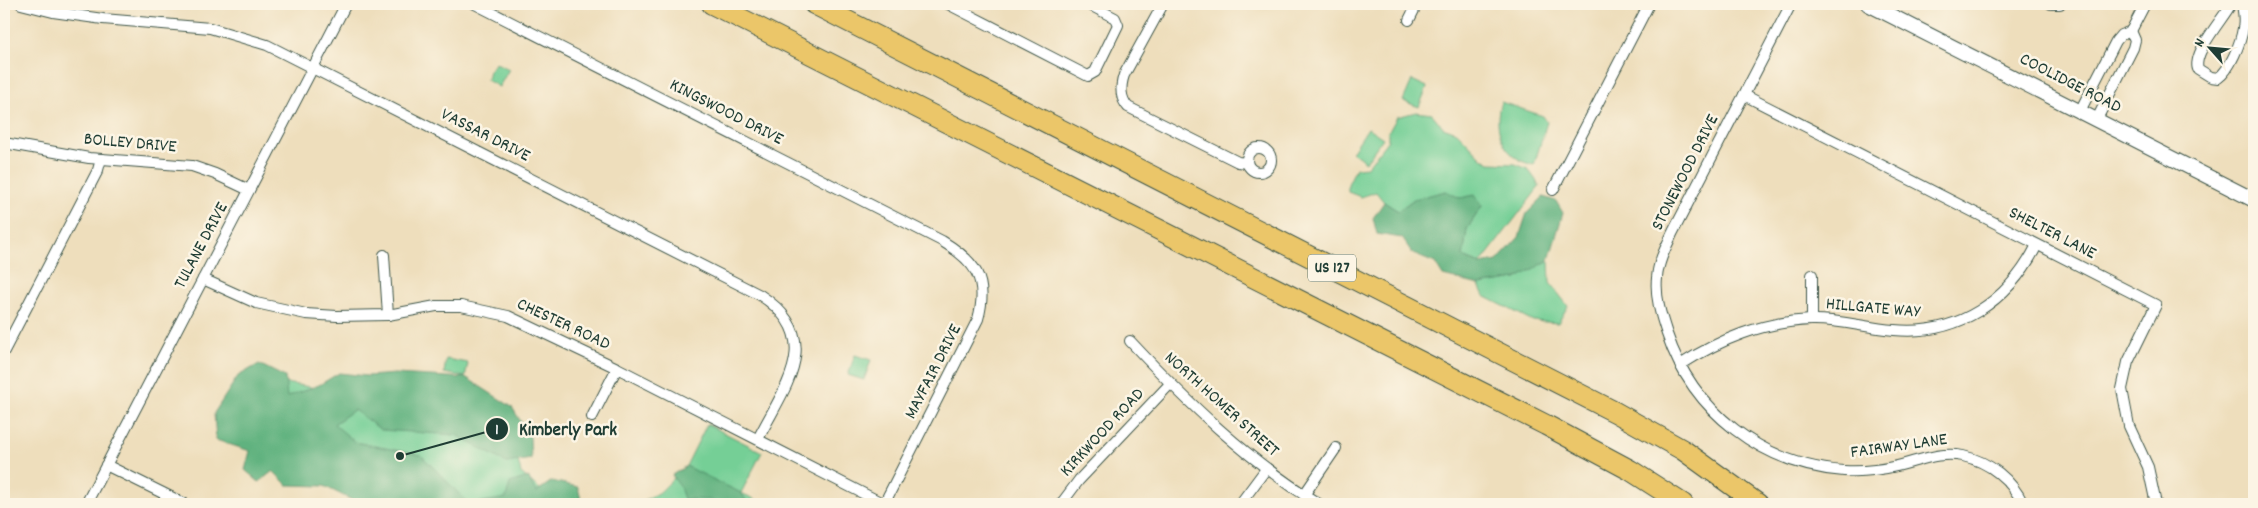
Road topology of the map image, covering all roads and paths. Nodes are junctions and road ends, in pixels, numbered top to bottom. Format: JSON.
{"nodes":[{"id":1,"x":21,"y":4,"type":"edge"},
{"id":2,"x":346,"y":4,"type":"edge"},
{"id":3,"x":475,"y":4,"type":"edge"},
{"id":4,"x":712,"y":4,"type":"edge"},
{"id":5,"x":814,"y":4,"type":"edge"},
{"id":6,"x":948,"y":4,"type":"edge"},
{"id":7,"x":1088,"y":4,"type":"edge"},
{"id":8,"x":1163,"y":4,"type":"edge"},
{"id":9,"x":1417,"y":4,"type":"edge"},
{"id":10,"x":1649,"y":4,"type":"edge"},
{"id":11,"x":1791,"y":4,"type":"edge"},
{"id":12,"x":1868,"y":4,"type":"edge"},
{"id":13,"x":2051,"y":4,"type":"edge"},
{"id":14,"x":2060,"y":4,"type":"edge"},
{"id":15,"x":2145,"y":4,"type":"edge"},
{"id":16,"x":2231,"y":4,"type":"edge"},
{"id":17,"x":2242,"y":4,"type":"edge"},
{"id":18,"x":1409,"y":20,"type":"dead end"},
{"id":19,"x":2131,"y":31,"type":"junction"},
{"id":20,"x":314,"y":67,"type":"junction"},
{"id":21,"x":1744,"y":95,"type":"junction"},
{"id":22,"x":2080,"y":111,"type":"junction"},
{"id":23,"x":2097,"y":119,"type":"junction"},
{"id":24,"x":4,"y":143,"type":"edge"},
{"id":25,"x":101,"y":159,"type":"junction"},
{"id":26,"x":1247,"y":163,"type":"dead end"},
{"id":27,"x":249,"y":190,"type":"junction"},
{"id":28,"x":1553,"y":190,"type":"dead end"},
{"id":29,"x":2254,"y":200,"type":"edge"},
{"id":30,"x":2037,"y":245,"type":"junction"},
{"id":31,"x":961,"y":253,"type":"joint"},
{"id":32,"x":384,"y":255,"type":"dead end"},
{"id":33,"x":1812,"y":275,"type":"dead end"},
{"id":34,"x":203,"y":279,"type":"junction"},
{"id":35,"x":388,"y":315,"type":"junction"},
{"id":36,"x":1812,"y":320,"type":"junction"},
{"id":37,"x":1130,"y":341,"type":"dead end"},
{"id":38,"x":4,"y":351,"type":"edge"},
{"id":39,"x":1680,"y":365,"type":"junction"},
{"id":40,"x":617,"y":368,"type":"junction"},
{"id":41,"x":1170,"y":384,"type":"junction"},
{"id":42,"x":592,"y":418,"type":"dead end"},
{"id":43,"x":758,"y":440,"type":"junction"},
{"id":44,"x":1336,"y":448,"type":"dead end"},
{"id":45,"x":106,"y":465,"type":"junction"},
{"id":46,"x":1266,"y":469,"type":"junction"},
{"id":47,"x":1304,"y":495,"type":"junction"},
{"id":48,"x":86,"y":504,"type":"edge"},
{"id":49,"x":185,"y":504,"type":"edge"},
{"id":50,"x":884,"y":504,"type":"edge"},
{"id":51,"x":1060,"y":504,"type":"edge"},
{"id":52,"x":1240,"y":504,"type":"edge"},
{"id":53,"x":1319,"y":504,"type":"edge"},
{"id":54,"x":1683,"y":504,"type":"edge"},
{"id":55,"x":1758,"y":504,"type":"edge"},
{"id":56,"x":2023,"y":504,"type":"edge"},
{"id":57,"x":2156,"y":504,"type":"edge"}],
"edges":[{"from":1,"to":20,"type":"street","name":"VASSAR DRIVE"},
{"from":2,"to":20,"type":"street","name":"TULANE DRIVE"},
{"from":3,"to":31,"type":"street","name":"KINGSWOOD DRIVE"},
{"from":4,"to":54,"type":"highway","number":"US 127"},
{"from":5,"to":55,"type":"highway","number":"US 127"},
{"from":6,"to":7,"type":"street"},
{"from":8,"to":26,"type":"street"},
{"from":9,"to":18,"type":"street"},
{"from":10,"to":28,"type":"street"},
{"from":11,"to":21,"type":"street","name":"STONEWOOD DRIVE"},
{"from":12,"to":22,"type":"street","name":"COOLIDGE ROAD"},
{"from":13,"to":14,"type":"street"},
{"from":15,"to":19,"type":"street"},
{"from":16,"to":17,"type":"street"},
{"from":19,"to":22,"type":"street"},
{"from":19,"to":23,"type":"street"},
{"from":20,"to":27,"type":"street","name":"TULANE DRIVE"},
{"from":20,"to":43,"type":"street","name":"VASSAR DRIVE"},
{"from":21,"to":30,"type":"street","name":"SHELTER LANE"},
{"from":21,"to":39,"type":"street","name":"STONEWOOD DRIVE"},
{"from":22,"to":23,"type":"street","name":"COOLIDGE ROAD"},
{"from":23,"to":29,"type":"street","name":"COOLIDGE ROAD"},
{"from":24,"to":25,"type":"street","name":"BOLLEY DRIVE"},
{"from":25,"to":27,"type":"street","name":"BOLLEY DRIVE"},
{"from":25,"to":38,"type":"street"},
{"from":27,"to":34,"type":"street","name":"TULANE DRIVE"},
{"from":30,"to":36,"type":"street","name":"HILLGATE WAY"},
{"from":30,"to":57,"type":"street","name":"SHELTER LANE"},
{"from":31,"to":50,"type":"street","name":"MAYFAIR DRIVE"},
{"from":32,"to":35,"type":"street"},
{"from":33,"to":36,"type":"street"},
{"from":34,"to":35,"type":"street","name":"CHESTER ROAD"},
{"from":34,"to":45,"type":"street","name":"TULANE DRIVE"},
{"from":35,"to":40,"type":"street","name":"CHESTER ROAD"},
{"from":36,"to":39,"type":"street","name":"HILLGATE WAY"},
{"from":37,"to":41,"type":"street","name":"NORTH HOMER STREET"},
{"from":39,"to":56,"type":"street","name":"FAIRWAY LANE"},
{"from":40,"to":42,"type":"street"},
{"from":40,"to":43,"type":"street","name":"CHESTER ROAD"},
{"from":41,"to":46,"type":"street","name":"NORTH HOMER STREET"},
{"from":41,"to":51,"type":"street","name":"KIRKWOOD ROAD"},
{"from":43,"to":50,"type":"street","name":"CHESTER ROAD"},
{"from":44,"to":47,"type":"street"},
{"from":45,"to":48,"type":"street","name":"TULANE DRIVE"},
{"from":45,"to":49,"type":"street"},
{"from":46,"to":47,"type":"street","name":"NORTH HOMER STREET"},
{"from":46,"to":52,"type":"street"},
{"from":47,"to":53,"type":"street","name":"NORTH HOMER STREET"}]}
